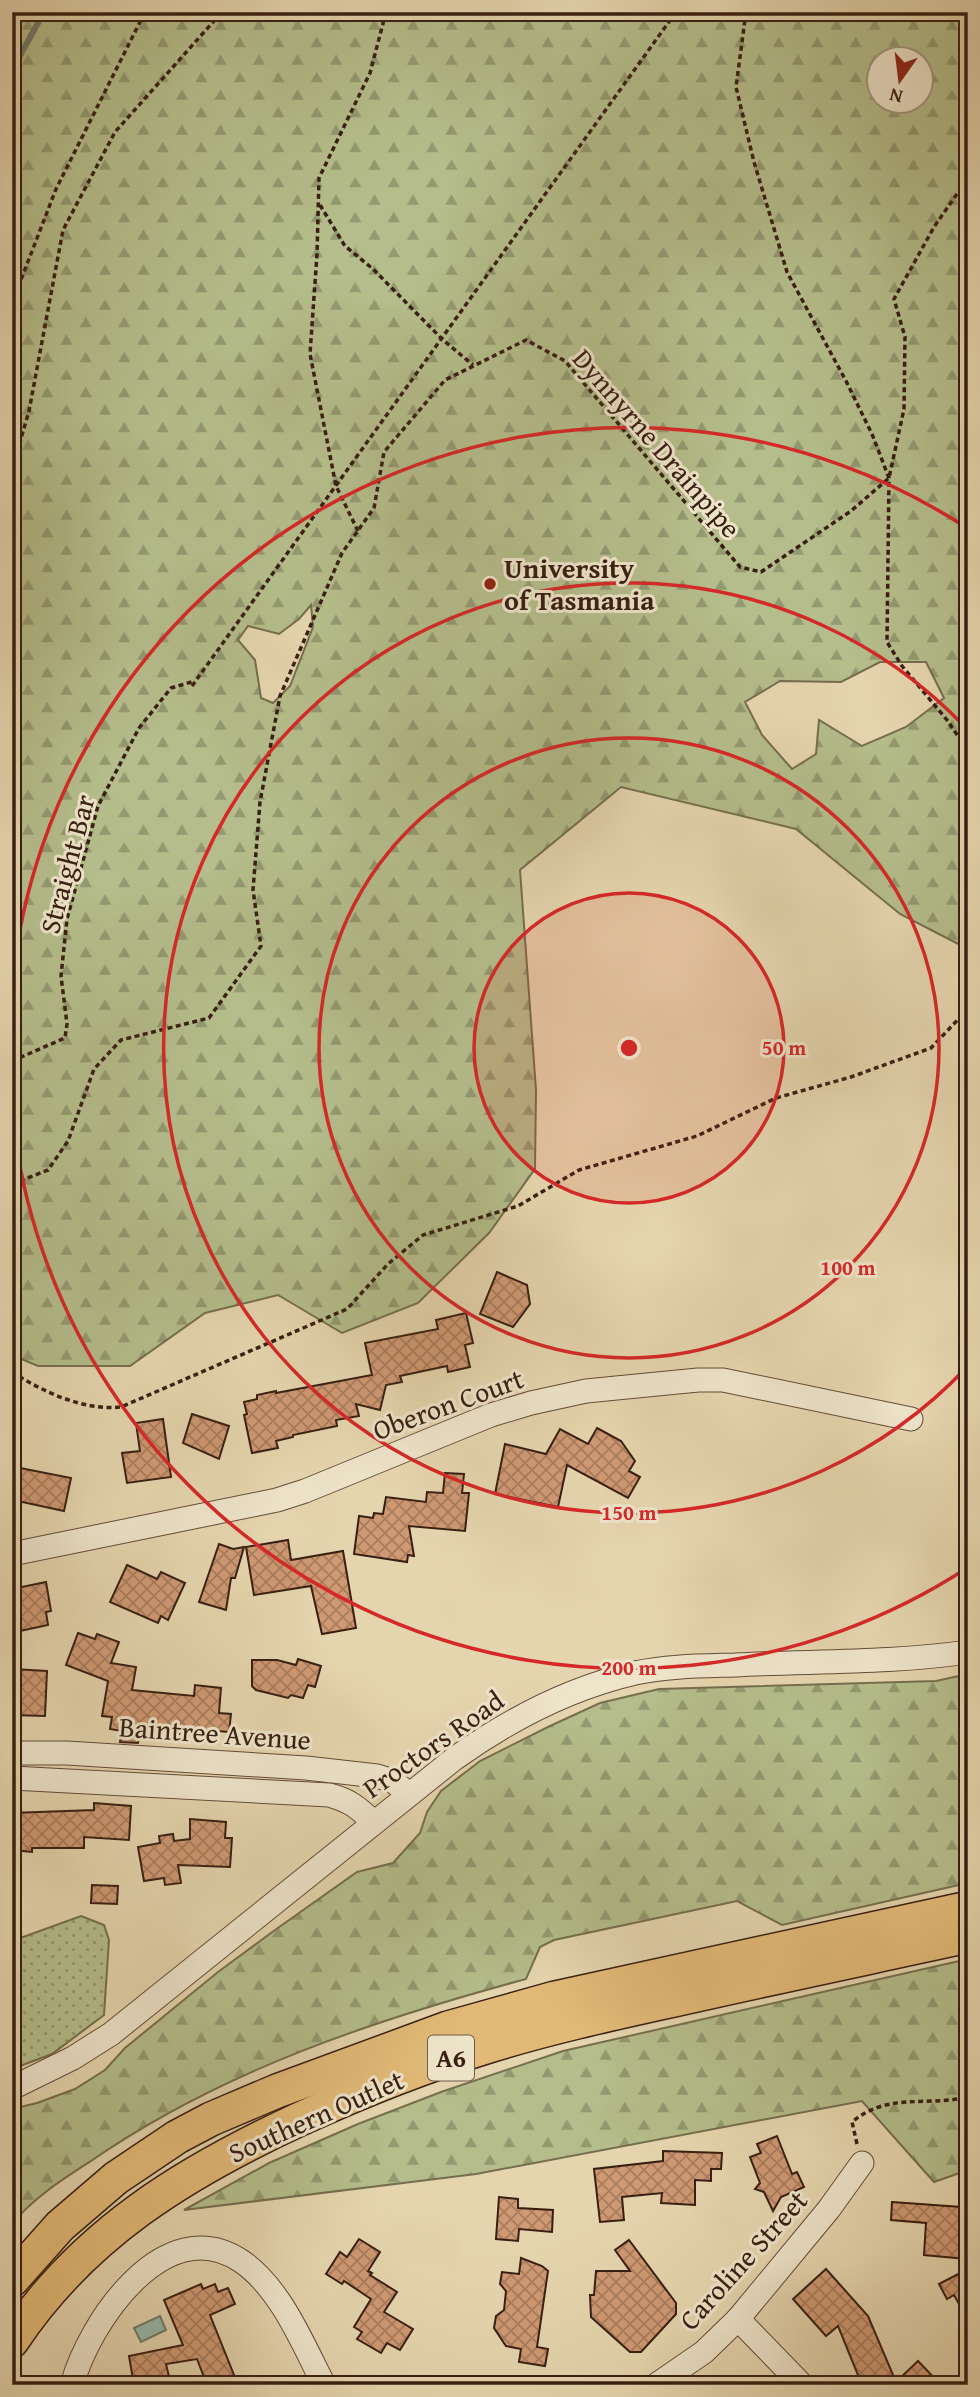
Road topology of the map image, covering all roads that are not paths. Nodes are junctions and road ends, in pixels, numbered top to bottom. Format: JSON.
{"nodes":[{"id":1,"x":911,"y":1419,"type":"dead end"},
{"id":2,"x":12,"y":1554,"type":"edge"},
{"id":3,"x":968,"y":1652,"type":"edge"},
{"id":4,"x":12,"y":1753,"type":"edge"},
{"id":5,"x":12,"y":1778,"type":"edge"},
{"id":6,"x":409,"y":1794,"type":"junction"},
{"id":7,"x":373,"y":1822,"type":"junction"},
{"id":8,"x":968,"y":1908,"type":"edge"},
{"id":9,"x":968,"y":1936,"type":"edge"},
{"id":10,"x":12,"y":2088,"type":"edge"},
{"id":11,"x":862,"y":2163,"type":"road end"},
{"id":12,"x":12,"y":2280,"type":"edge"},
{"id":13,"x":738,"y":2319,"type":"junction"},
{"id":14,"x":12,"y":2341,"type":"edge"},
{"id":15,"x":72,"y":2385,"type":"edge"},
{"id":16,"x":324,"y":2385,"type":"edge"},
{"id":17,"x":656,"y":2385,"type":"edge"},
{"id":18,"x":802,"y":2385,"type":"edge"}],
"edges":[{"from":1,"to":2,"type":"street","name":"Oberon Court"},
{"from":3,"to":6,"type":"street","name":"Proctors Road"},
{"from":4,"to":6,"type":"street","name":"Baintree Avenue"},
{"from":5,"to":7,"type":"street","name":"Baintree Avenue"},
{"from":6,"to":7,"type":"street","name":"Proctors Road"},
{"from":7,"to":10,"type":"street","name":"Proctors Road"},
{"from":8,"to":12,"type":"highway","name":"Southern Outlet","number":"A6"},
{"from":9,"to":14,"type":"highway","name":"Southern Outlet","number":"A6"},
{"from":11,"to":13,"type":"street","name":"Caroline Street"},
{"from":13,"to":17,"type":"street","name":"Caroline Street"},
{"from":13,"to":18,"type":"street"},
{"from":15,"to":16,"type":"street"}]}
